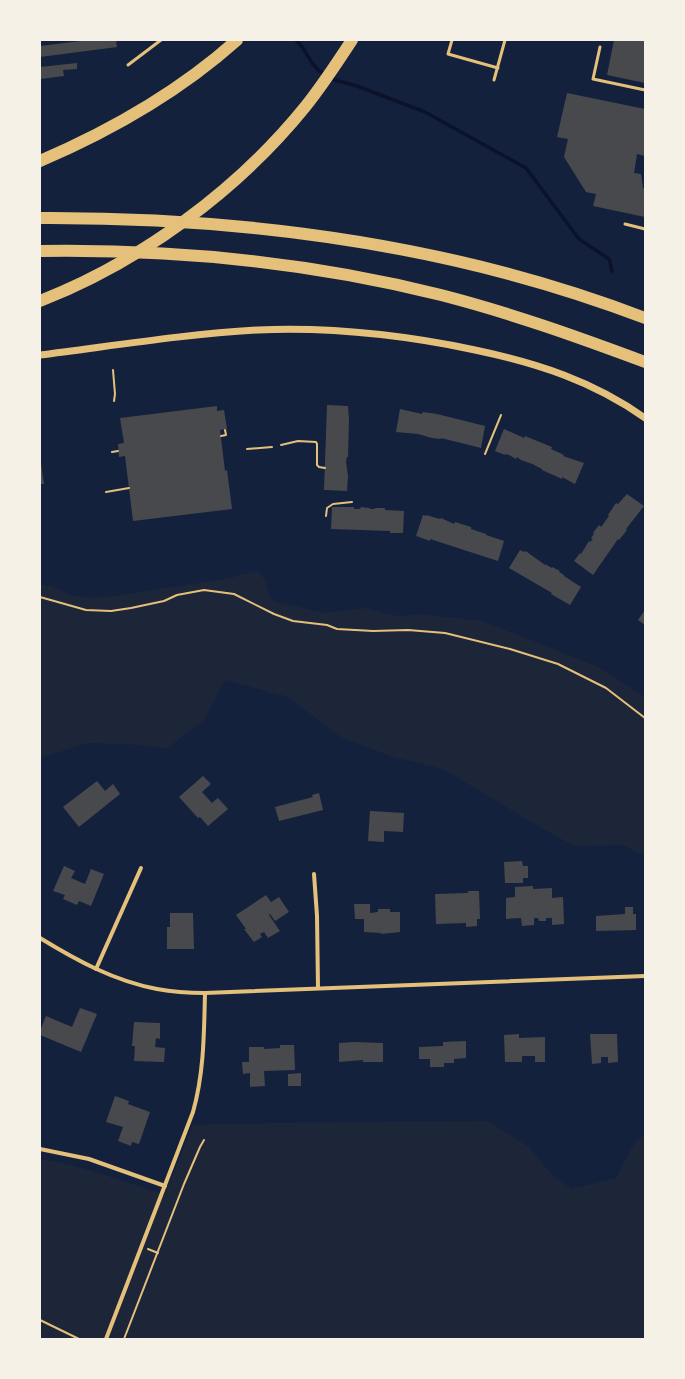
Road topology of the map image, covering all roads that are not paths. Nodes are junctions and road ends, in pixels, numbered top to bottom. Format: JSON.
{"nodes":[{"id":1,"x":161,"y":40,"type":"edge"},
{"id":2,"x":237,"y":40,"type":"edge"},
{"id":3,"x":352,"y":40,"type":"edge"},
{"id":4,"x":452,"y":40,"type":"edge"},
{"id":5,"x":505,"y":40,"type":"edge"},
{"id":6,"x":600,"y":47,"type":"dead end"},
{"id":7,"x":128,"y":65,"type":"dead end"},
{"id":8,"x":498,"y":68,"type":"junction"},
{"id":9,"x":494,"y":80,"type":"dead end"},
{"id":10,"x":645,"y":90,"type":"edge"},
{"id":11,"x":40,"y":161,"type":"edge"},
{"id":12,"x":40,"y":218,"type":"edge"},
{"id":13,"x":625,"y":224,"type":"dead end"},
{"id":14,"x":645,"y":228,"type":"edge"},
{"id":15,"x":40,"y":251,"type":"edge"},
{"id":16,"x":40,"y":301,"type":"edge"},
{"id":17,"x":598,"y":301,"type":"junction"},
{"id":18,"x":645,"y":313,"type":"edge"},
{"id":19,"x":645,"y":318,"type":"edge"},
{"id":20,"x":40,"y":355,"type":"edge"},
{"id":21,"x":645,"y":362,"type":"edge"},
{"id":22,"x":645,"y":418,"type":"edge"},
{"id":23,"x":141,"y":868,"type":"dead end"},
{"id":24,"x":314,"y":874,"type":"dead end"},
{"id":25,"x":40,"y":938,"type":"edge"},
{"id":26,"x":96,"y":969,"type":"junction"},
{"id":27,"x":645,"y":976,"type":"edge"},
{"id":28,"x":318,"y":988,"type":"junction"},
{"id":29,"x":206,"y":993,"type":"junction"},
{"id":30,"x":40,"y":1149,"type":"edge"},
{"id":31,"x":165,"y":1186,"type":"junction"},
{"id":32,"x":106,"y":1339,"type":"edge"}],
"edges":[{"from":1,"to":7,"type":"lane"},
{"from":2,"to":11,"type":"highway"},
{"from":3,"to":16,"type":"highway"},
{"from":4,"to":8,"type":"lane"},
{"from":5,"to":8,"type":"lane"},
{"from":6,"to":10,"type":"lane"},
{"from":8,"to":9,"type":"lane"},
{"from":12,"to":17,"type":"highway"},
{"from":13,"to":14,"type":"lane"},
{"from":15,"to":21,"type":"highway"},
{"from":17,"to":18,"type":"highway"},
{"from":17,"to":19,"type":"highway"},
{"from":20,"to":22,"type":"street"},
{"from":23,"to":26,"type":"street"},
{"from":24,"to":28,"type":"street"},
{"from":25,"to":26,"type":"street"},
{"from":26,"to":29,"type":"street"},
{"from":27,"to":28,"type":"street"},
{"from":28,"to":29,"type":"street"},
{"from":29,"to":31,"type":"street"},
{"from":30,"to":31,"type":"street"},
{"from":31,"to":32,"type":"street"}]}
